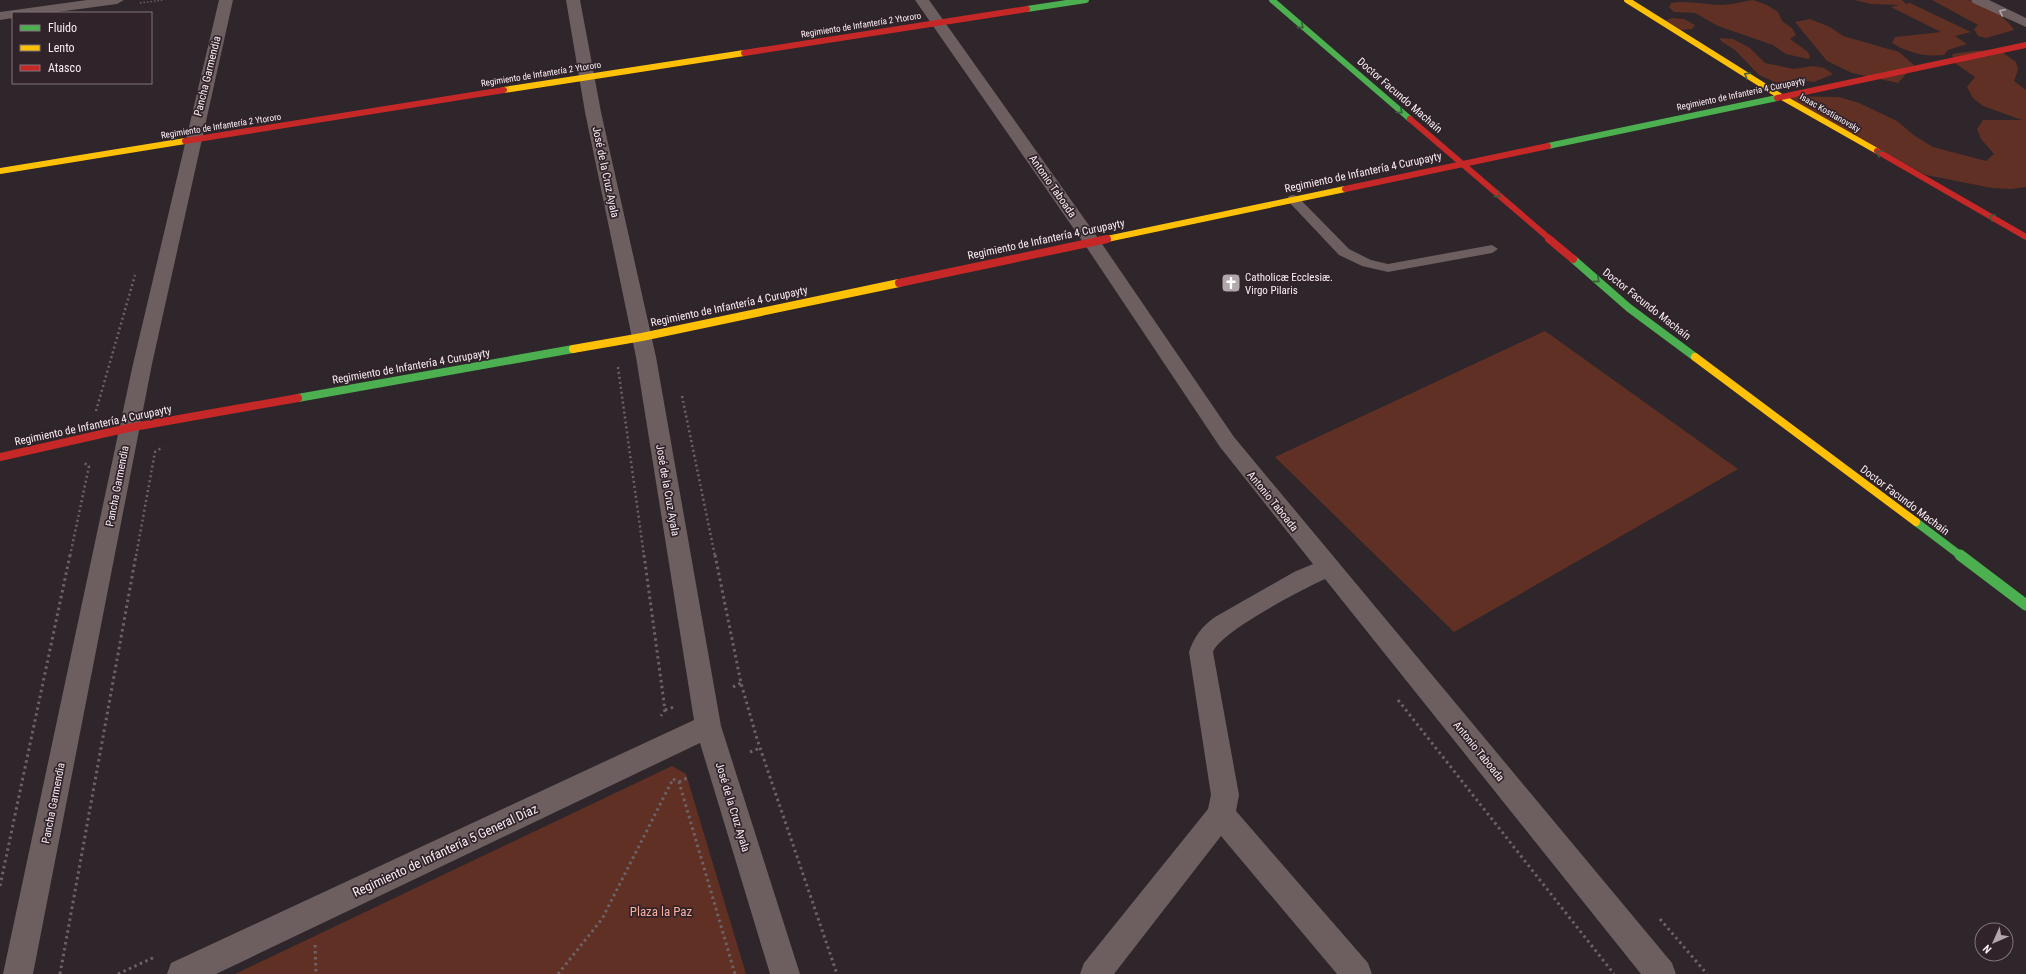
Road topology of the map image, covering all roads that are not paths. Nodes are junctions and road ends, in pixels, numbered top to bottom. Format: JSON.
{"nodes":[{"id":1,"x":116,"y":0,"type":"edge"},
{"id":2,"x":226,"y":0,"type":"edge"},
{"id":3,"x":573,"y":0,"type":"edge"},
{"id":4,"x":922,"y":0,"type":"edge"},
{"id":5,"x":1086,"y":0,"type":"edge"},
{"id":6,"x":1272,"y":0,"type":"edge"},
{"id":7,"x":1627,"y":0,"type":"edge"},
{"id":8,"x":1978,"y":0,"type":"edge"},
{"id":9,"x":27,"y":12,"type":"edge"},
{"id":10,"x":12,"y":14,"type":"edge"},
{"id":11,"x":0,"y":16,"type":"edge"},
{"id":12,"x":937,"y":23,"type":"junction"},
{"id":13,"x":2026,"y":23,"type":"edge"},
{"id":14,"x":2026,"y":45,"type":"edge"},
{"id":15,"x":587,"y":77,"type":"junction"},
{"id":16,"x":1780,"y":96,"type":"junction"},
{"id":17,"x":191,"y":141,"type":"junction"},
{"id":18,"x":1461,"y":163,"type":"junction"},
{"id":19,"x":0,"y":171,"type":"edge"},
{"id":20,"x":1293,"y":199,"type":"junction"},
{"id":21,"x":2026,"y":237,"type":"edge"},
{"id":22,"x":1092,"y":242,"type":"junction"},
{"id":23,"x":1492,"y":249,"type":"dead end"},
{"id":24,"x":642,"y":337,"type":"junction"},
{"id":25,"x":128,"y":428,"type":"junction"},
{"id":26,"x":0,"y":457,"type":"edge"},
{"id":27,"x":1328,"y":568,"type":"junction"},
{"id":28,"x":2026,"y":605,"type":"edge"},
{"id":29,"x":708,"y":726,"type":"junction"},
{"id":30,"x":1221,"y":815,"type":"junction"},
{"id":31,"x":18,"y":974,"type":"edge"},
{"id":32,"x":182,"y":974,"type":"edge"},
{"id":33,"x":785,"y":974,"type":"edge"},
{"id":34,"x":1095,"y":974,"type":"edge"},
{"id":35,"x":1357,"y":974,"type":"edge"},
{"id":36,"x":1661,"y":974,"type":"edge"}],
"edges":[{"from":1,"to":9,"type":"street"},
{"from":2,"to":17,"type":"street","name":"Pancha Garmendia"},
{"from":3,"to":15,"type":"street","name":"José de la Cruz Ayala"},
{"from":4,"to":12,"type":"street","name":"Antonio Taboada"},
{"from":5,"to":12,"type":"street","name":"Regimiento de Infantería 2 Ytororo"},
{"from":6,"to":18,"type":"street","name":"Doctor Facundo Machaín","one_way":true},
{"from":16,"to":7,"type":"street","name":"Isaac Kostianovsky","one_way":true},
{"from":13,"to":8,"type":"street","one_way":true},
{"from":10,"to":11,"type":"street"},
{"from":12,"to":15,"type":"street","name":"Regimiento de Infantería 2 Ytororo"},
{"from":12,"to":22,"type":"street","name":"Antonio Taboada"},
{"from":14,"to":16,"type":"street","name":"Regimiento de Infanteria 4 Curupayty"},
{"from":15,"to":17,"type":"street","name":"Regimiento de Infantería 2 Ytororo"},
{"from":15,"to":24,"type":"street","name":"José de la Cruz Ayala"},
{"from":16,"to":18,"type":"street","name":"Regimiento de Infanteria 4 Curupayty"},
{"from":21,"to":16,"type":"street","name":"Isaac Kostianovsky","one_way":true},
{"from":17,"to":19,"type":"street","name":"Regimiento de Infantería 2 Ytororo"},
{"from":17,"to":25,"type":"street","name":"Pancha Garmendia"},
{"from":18,"to":20,"type":"street","name":"Regimiento de Infantería 4 Curupayty"},
{"from":18,"to":28,"type":"street","name":"Doctor Facundo Machaín","one_way":true},
{"from":20,"to":22,"type":"street","name":"Regimiento de Infantería 4 Curupayty"},
{"from":20,"to":23,"type":"lane"},
{"from":22,"to":24,"type":"street","name":"Regimiento de Infantería 4 Curupayty"},
{"from":22,"to":27,"type":"street","name":"Antonio Taboada"},
{"from":24,"to":25,"type":"street","name":"Regimiento de Infantería 4 Curupayty"},
{"from":24,"to":29,"type":"street","name":"José de la Cruz Ayala"},
{"from":25,"to":26,"type":"street","name":"Regimiento de Infantería 4 Curupayty"},
{"from":25,"to":31,"type":"street","name":"Pancha Garmendia"},
{"from":27,"to":30,"type":"street"},
{"from":27,"to":36,"type":"street","name":"Antonio Taboada"},
{"from":29,"to":32,"type":"street","name":"Regimiento de Infantería 5 General Díaz"},
{"from":29,"to":33,"type":"street","name":"José de la Cruz Ayala"},
{"from":30,"to":34,"type":"street"},
{"from":30,"to":35,"type":"street"}]}
